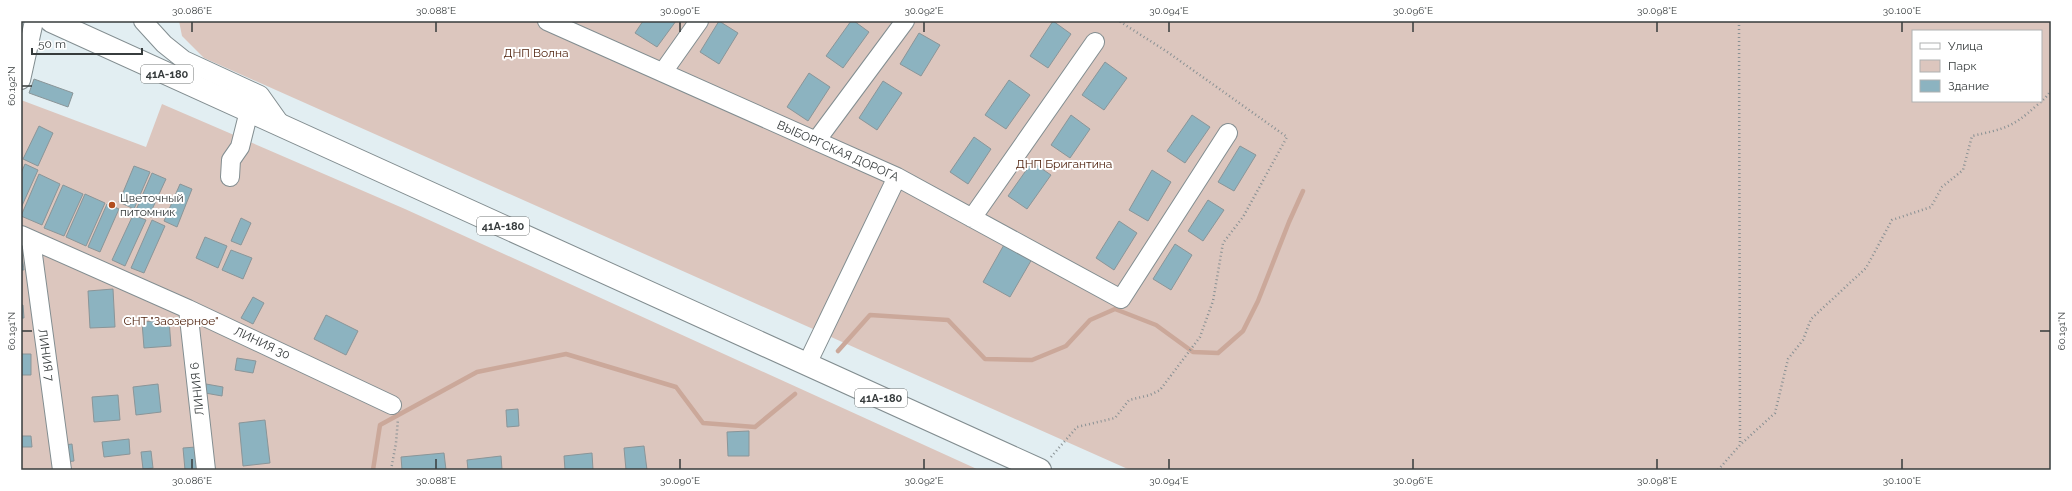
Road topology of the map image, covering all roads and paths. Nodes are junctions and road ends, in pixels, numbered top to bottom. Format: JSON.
{"nodes":[{"id":1,"x":34,"y":21,"type":"edge"},
{"id":2,"x":51,"y":21,"type":"edge"},
{"id":3,"x":144,"y":21,"type":"edge"},
{"id":4,"x":547,"y":21,"type":"edge"},
{"id":5,"x":699,"y":21,"type":"edge"},
{"id":6,"x":905,"y":21,"type":"edge"},
{"id":7,"x":1119,"y":21,"type":"edge"},
{"id":8,"x":1739,"y":21,"type":"edge"},
{"id":9,"x":1095,"y":42,"type":"dead end"},
{"id":10,"x":663,"y":72,"type":"junction"},
{"id":11,"x":21,"y":80,"type":"edge"},
{"id":12,"x":2051,"y":90,"type":"edge"},
{"id":13,"x":2042,"y":101,"type":"edge"},
{"id":14,"x":2041,"y":102,"type":"edge"},
{"id":15,"x":249,"y":111,"type":"junction"},
{"id":16,"x":282,"y":126,"type":"junction"},
{"id":17,"x":1228,"y":133,"type":"dead end"},
{"id":18,"x":816,"y":141,"type":"junction"},
{"id":19,"x":230,"y":177,"type":"dead end"},
{"id":20,"x":897,"y":177,"type":"junction"},
{"id":21,"x":972,"y":218,"type":"junction"},
{"id":22,"x":26,"y":237,"type":"edge"},
{"id":23,"x":188,"y":309,"type":"junction"},
{"id":24,"x":808,"y":364,"type":"junction"},
{"id":25,"x":395,"y":413,"type":"joint"},
{"id":26,"x":1740,"y":445,"type":"junction"},
{"id":27,"x":1044,"y":465,"type":"edge"},
{"id":28,"x":62,"y":470,"type":"edge"},
{"id":29,"x":206,"y":470,"type":"edge"},
{"id":30,"x":391,"y":470,"type":"edge"},
{"id":31,"x":1718,"y":470,"type":"edge"}],
"edges":[{"from":1,"to":11,"type":"street"},
{"from":2,"to":15,"type":"main road","number":"41А-180"},
{"from":3,"to":16,"type":"street"},
{"from":4,"to":10,"type":"street","name":"ВЫБОРГСКАЯ ДОРОГА"},
{"from":5,"to":10,"type":"street"},
{"from":6,"to":18,"type":"street"},
{"from":7,"to":27,"type":"path"},
{"from":8,"to":26,"type":"path"},
{"from":9,"to":21,"type":"street"},
{"from":10,"to":18,"type":"street","name":"ВЫБОРГСКАЯ ДОРОГА"},
{"from":12,"to":13,"type":"path"},
{"from":14,"to":26,"type":"path"},
{"from":15,"to":16,"type":"main road","number":"41А-180"},
{"from":15,"to":19,"type":"street"},
{"from":16,"to":24,"type":"main road","number":"41А-180"},
{"from":17,"to":21,"type":"street","name":"ВЫБОРГСКАЯ ДОРОГА"},
{"from":18,"to":20,"type":"street","name":"ВЫБОРГСКАЯ ДОРОГА"},
{"from":20,"to":21,"type":"street","name":"ВЫБОРГСКАЯ ДОРОГА"},
{"from":20,"to":24,"type":"street"},
{"from":22,"to":23,"type":"street","name":"ЛИНИЯ 30"},
{"from":22,"to":28,"type":"street","name":"ЛИНИЯ 7"},
{"from":23,"to":25,"type":"street","name":"ЛИНИЯ 30"},
{"from":23,"to":29,"type":"street","name":"ЛИНИЯ 6"},
{"from":24,"to":27,"type":"main road","number":"41А-180"},
{"from":25,"to":30,"type":"path"},
{"from":26,"to":31,"type":"path"}]}
